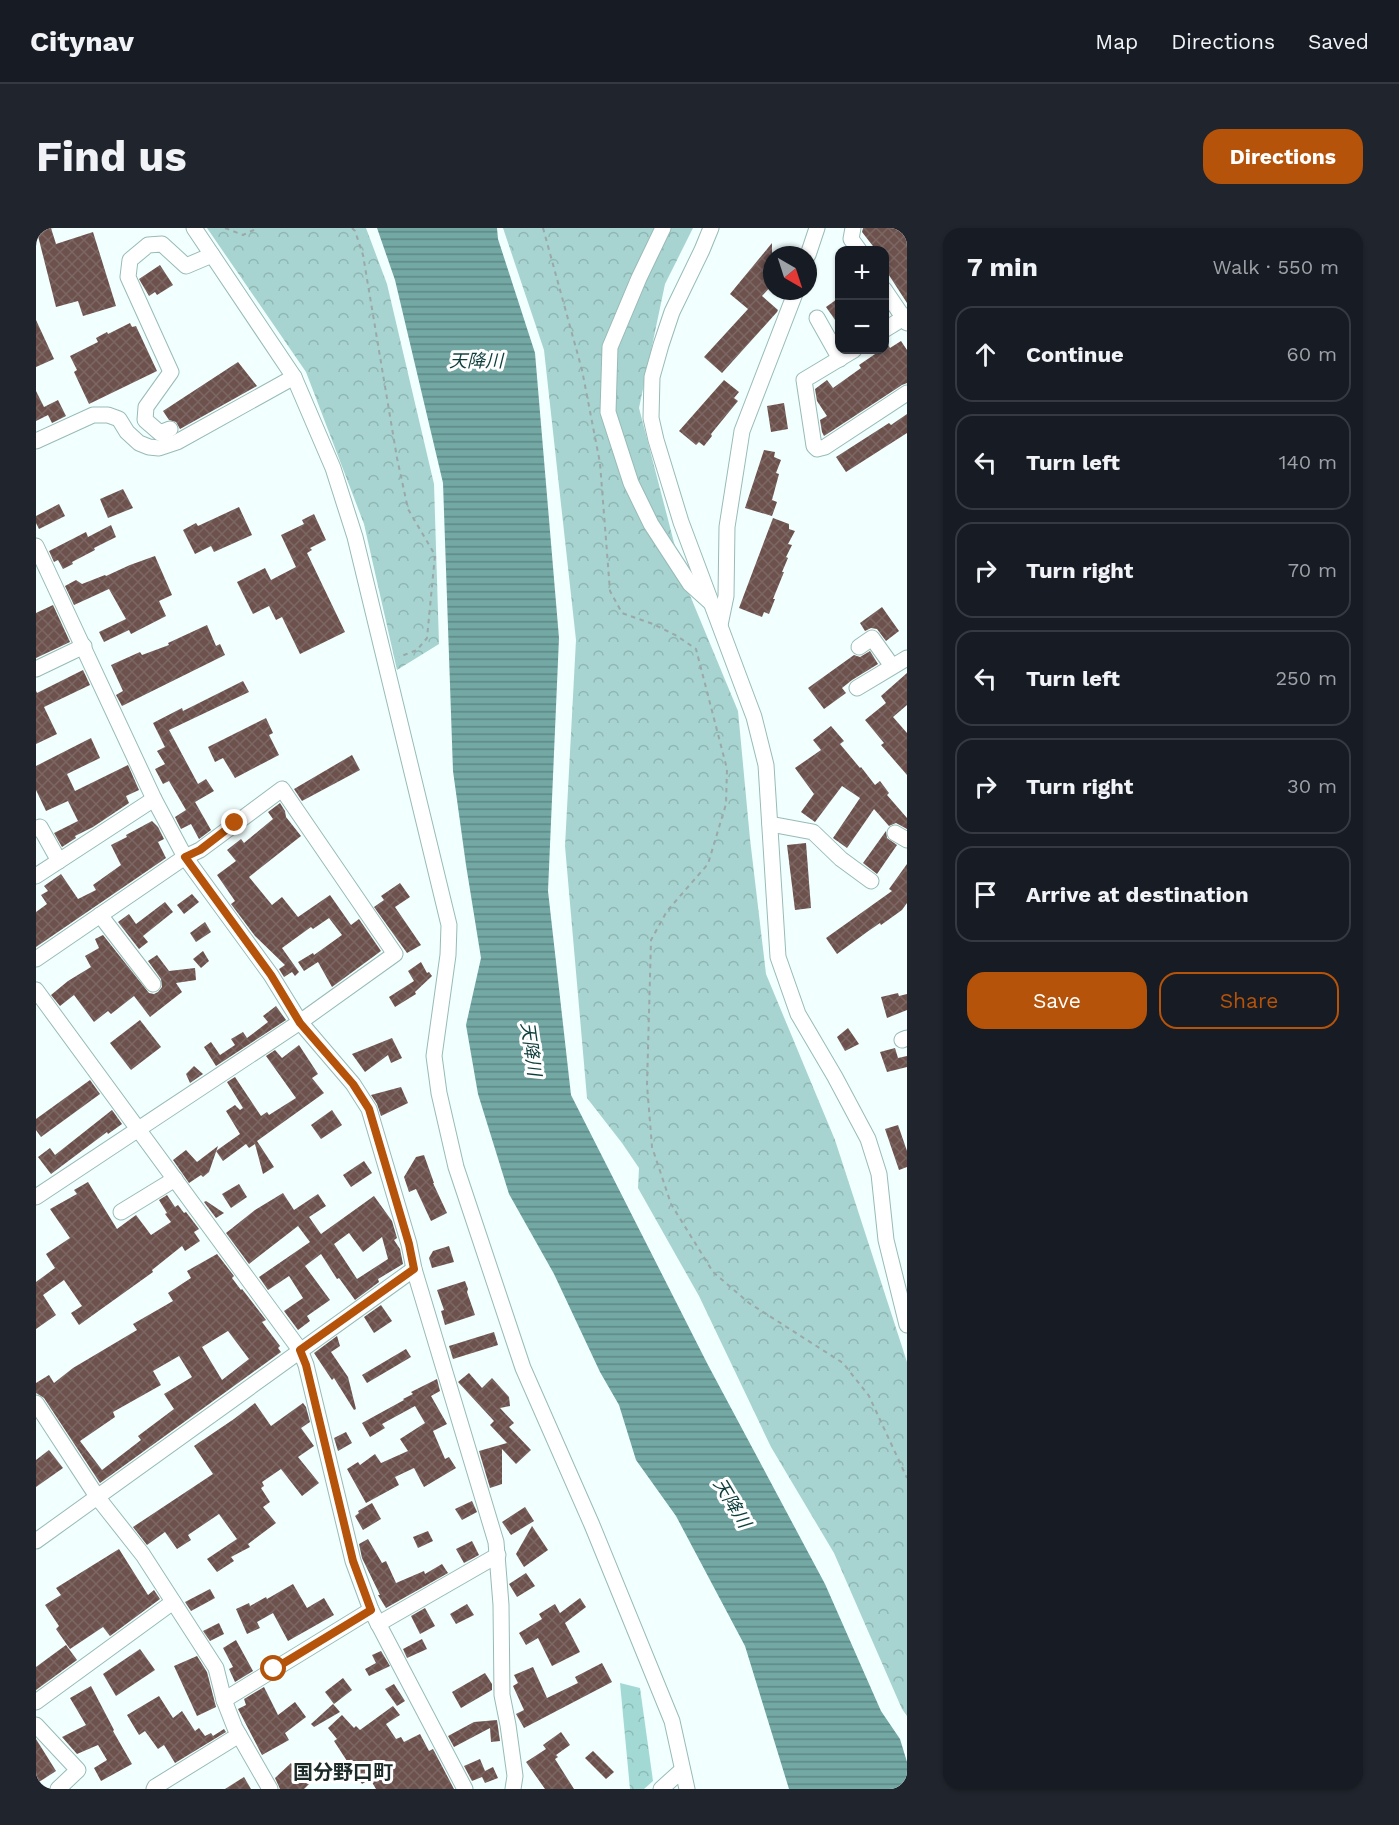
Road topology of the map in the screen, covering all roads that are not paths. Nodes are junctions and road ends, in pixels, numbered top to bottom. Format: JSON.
{"nodes":[{"id":1,"x":194,"y":228,"type":"edge"},
{"id":2,"x":663,"y":228,"type":"edge"},
{"id":3,"x":711,"y":228,"type":"edge"},
{"id":4,"x":817,"y":228,"type":"edge"},
{"id":5,"x":853,"y":228,"type":"edge"},
{"id":6,"x":811,"y":246,"type":"edge"},
{"id":7,"x":856,"y":246,"type":"edge"},
{"id":8,"x":212,"y":255,"type":"junction"},
{"id":9,"x":889,"y":295,"type":"edge"},
{"id":10,"x":793,"y":300,"type":"edge"},
{"id":11,"x":817,"y":318,"type":"dead end"},
{"id":12,"x":906,"y":319,"type":"edge"},
{"id":13,"x":889,"y":328,"type":"edge"},
{"id":14,"x":847,"y":354,"type":"edge"},
{"id":15,"x":840,"y":358,"type":"junction"},
{"id":16,"x":294,"y":377,"type":"junction"},
{"id":17,"x":907,"y":393,"type":"edge"},
{"id":18,"x":170,"y":429,"type":"dead end"},
{"id":19,"x":36,"y":441,"type":"edge"},
{"id":20,"x":37,"y":549,"type":"edge"},
{"id":21,"x":712,"y":604,"type":"junction"},
{"id":22,"x":720,"y":625,"type":"junction"},
{"id":23,"x":84,"y":646,"type":"junction"},
{"id":24,"x":859,"y":647,"type":"dead end"},
{"id":25,"x":907,"y":658,"type":"edge"},
{"id":26,"x":892,"y":666,"type":"junction"},
{"id":27,"x":36,"y":669,"type":"edge"},
{"id":28,"x":857,"y":688,"type":"dead end"},
{"id":29,"x":154,"y":799,"type":"junction"},
{"id":30,"x":770,"y":824,"type":"junction"},
{"id":31,"x":36,"y":830,"type":"edge"},
{"id":32,"x":185,"y":857,"type":"junction"},
{"id":33,"x":59,"y":861,"type":"junction"},
{"id":34,"x":36,"y":876,"type":"edge"},
{"id":35,"x":871,"y":881,"type":"dead end"},
{"id":36,"x":100,"y":915,"type":"junction"},
{"id":37,"x":36,"y":959,"type":"edge"},
{"id":38,"x":153,"y":984,"type":"dead end"},
{"id":39,"x":36,"y":990,"type":"edge"},
{"id":40,"x":300,"y":1023,"type":"junction"},
{"id":41,"x":139,"y":1130,"type":"junction"},
{"id":42,"x":175,"y":1179,"type":"junction"},
{"id":43,"x":36,"y":1197,"type":"edge"},
{"id":44,"x":121,"y":1212,"type":"dead end"},
{"id":45,"x":414,"y":1269,"type":"junction"},
{"id":46,"x":907,"y":1325,"type":"edge"},
{"id":47,"x":300,"y":1350,"type":"junction"},
{"id":48,"x":36,"y":1403,"type":"edge"},
{"id":49,"x":98,"y":1498,"type":"junction"},
{"id":50,"x":36,"y":1541,"type":"edge"},
{"id":51,"x":498,"y":1556,"type":"junction"},
{"id":52,"x":173,"y":1602,"type":"junction"},
{"id":53,"x":371,"y":1610,"type":"junction"},
{"id":54,"x":378,"y":1624,"type":"junction"},
{"id":55,"x":224,"y":1700,"type":"junction"},
{"id":56,"x":36,"y":1702,"type":"edge"},
{"id":57,"x":36,"y":1725,"type":"edge"},
{"id":58,"x":239,"y":1735,"type":"junction"},
{"id":59,"x":682,"y":1770,"type":"junction"},
{"id":60,"x":58,"y":1789,"type":"edge"},
{"id":61,"x":154,"y":1789,"type":"edge"},
{"id":62,"x":270,"y":1789,"type":"edge"},
{"id":63,"x":465,"y":1789,"type":"edge"},
{"id":64,"x":513,"y":1789,"type":"edge"},
{"id":65,"x":660,"y":1789,"type":"edge"},
{"id":66,"x":687,"y":1789,"type":"edge"}],
"edges":[{"from":1,"to":8,"type":"street"},
{"from":2,"to":21,"type":"street"},
{"from":3,"to":21,"type":"street"},
{"from":4,"to":6,"type":"street"},
{"from":5,"to":7,"type":"street"},
{"from":8,"to":16,"type":"street"},
{"from":8,"to":18,"type":"street"},
{"from":9,"to":12,"type":"street"},
{"from":10,"to":22,"type":"street"},
{"from":11,"to":15,"type":"street"},
{"from":12,"to":13,"type":"street"},
{"from":14,"to":15,"type":"street"},
{"from":15,"to":17,"type":"street"},
{"from":16,"to":19,"type":"street"},
{"from":16,"to":59,"type":"street"},
{"from":20,"to":23,"type":"street"},
{"from":21,"to":22,"type":"street"},
{"from":22,"to":30,"type":"street"},
{"from":23,"to":27,"type":"street"},
{"from":23,"to":29,"type":"street"},
{"from":24,"to":26,"type":"street"},
{"from":25,"to":26,"type":"street"},
{"from":26,"to":28,"type":"street"},
{"from":29,"to":32,"type":"street"},
{"from":29,"to":33,"type":"street"},
{"from":30,"to":35,"type":"street"},
{"from":30,"to":46,"type":"street"},
{"from":31,"to":33,"type":"street"},
{"from":32,"to":36,"type":"street"},
{"from":32,"to":40,"type":"street"},
{"from":32,"to":40,"type":"street"},
{"from":33,"to":34,"type":"street"},
{"from":36,"to":37,"type":"street"},
{"from":36,"to":38,"type":"street"},
{"from":39,"to":41,"type":"street"},
{"from":40,"to":41,"type":"street"},
{"from":40,"to":45,"type":"street"},
{"from":41,"to":42,"type":"street"},
{"from":41,"to":43,"type":"street"},
{"from":42,"to":44,"type":"street"},
{"from":42,"to":47,"type":"street"},
{"from":45,"to":47,"type":"street"},
{"from":45,"to":51,"type":"street"},
{"from":47,"to":49,"type":"street"},
{"from":47,"to":53,"type":"street"},
{"from":48,"to":49,"type":"street"},
{"from":49,"to":50,"type":"street"},
{"from":49,"to":52,"type":"street"},
{"from":51,"to":54,"type":"street"},
{"from":51,"to":64,"type":"street"},
{"from":52,"to":55,"type":"street"},
{"from":52,"to":56,"type":"street"},
{"from":53,"to":54,"type":"street"},
{"from":53,"to":55,"type":"street"},
{"from":54,"to":63,"type":"street"},
{"from":55,"to":58,"type":"street"},
{"from":57,"to":60,"type":"street"},
{"from":58,"to":61,"type":"street"},
{"from":58,"to":62,"type":"street"},
{"from":59,"to":65,"type":"street"},
{"from":59,"to":66,"type":"street"}]}
